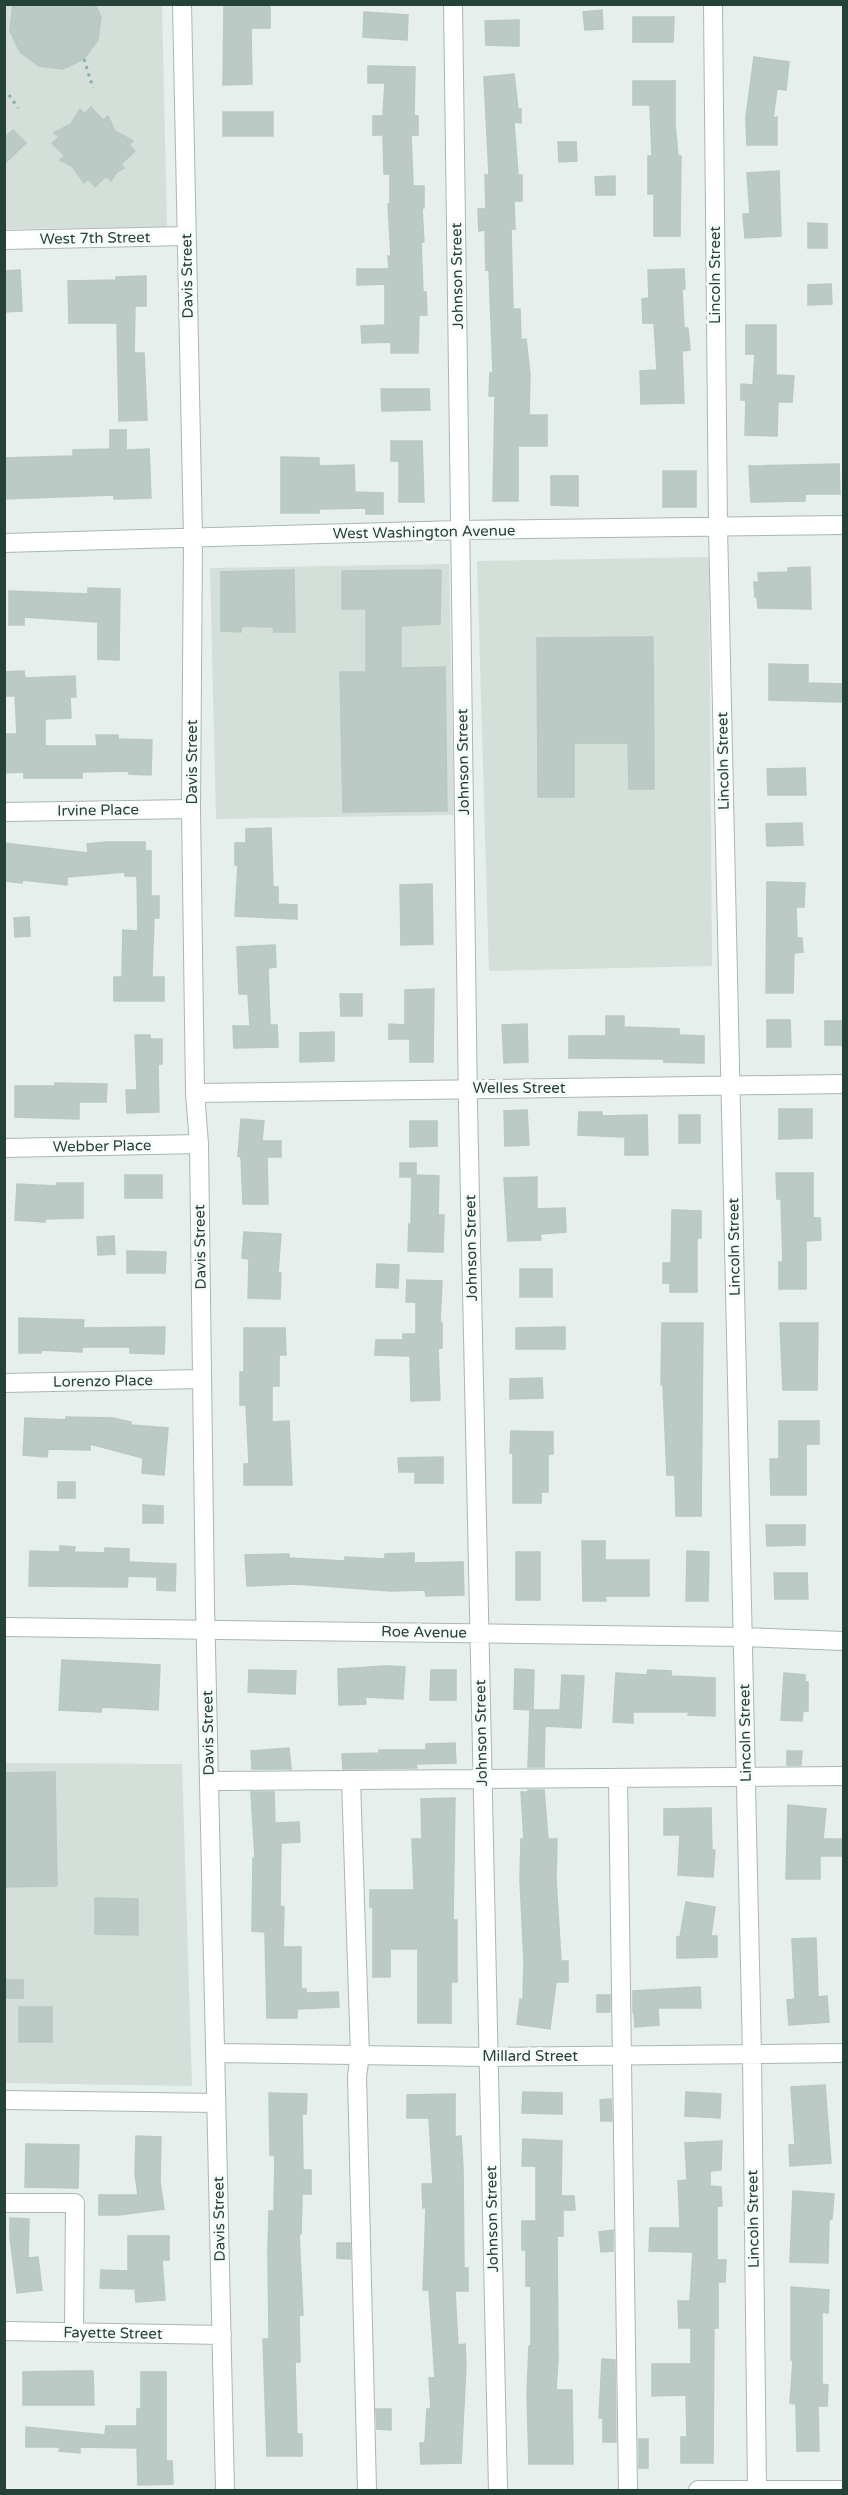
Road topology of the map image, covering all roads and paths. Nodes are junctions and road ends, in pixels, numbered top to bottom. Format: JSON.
{"nodes":[{"id":1,"x":182,"y":4,"type":"edge"},
{"id":2,"x":453,"y":4,"type":"edge"},
{"id":3,"x":713,"y":4,"type":"edge"},
{"id":4,"x":84,"y":59,"type":"dead end"},
{"id":5,"x":93,"y":88,"type":"dead end"},
{"id":6,"x":9,"y":94,"type":"dead end"},
{"id":7,"x":18,"y":108,"type":"dead end"},
{"id":8,"x":186,"y":236,"type":"junction"},
{"id":9,"x":4,"y":240,"type":"edge"},
{"id":10,"x":843,"y":525,"type":"edge"},
{"id":11,"x":717,"y":527,"type":"junction"},
{"id":12,"x":460,"y":530,"type":"junction"},
{"id":13,"x":193,"y":539,"type":"junction"},
{"id":14,"x":4,"y":543,"type":"edge"},
{"id":15,"x":191,"y":809,"type":"junction"},
{"id":16,"x":4,"y":812,"type":"edge"},
{"id":17,"x":843,"y":1084,"type":"edge"},
{"id":18,"x":730,"y":1086,"type":"junction"},
{"id":19,"x":468,"y":1088,"type":"junction"},
{"id":20,"x":195,"y":1093,"type":"junction"},
{"id":21,"x":199,"y":1143,"type":"junction"},
{"id":22,"x":4,"y":1148,"type":"edge"},
{"id":23,"x":201,"y":1379,"type":"junction"},
{"id":24,"x":4,"y":1383,"type":"edge"},
{"id":25,"x":4,"y":1627,"type":"edge"},
{"id":26,"x":205,"y":1629,"type":"junction"},
{"id":27,"x":478,"y":1633,"type":"junction"},
{"id":28,"x":742,"y":1636,"type":"junction"},
{"id":29,"x":843,"y":1641,"type":"edge"},
{"id":30,"x":843,"y":1776,"type":"edge"},
{"id":31,"x":618,"y":1778,"type":"junction"},
{"id":32,"x":746,"y":1778,"type":"junction"},
{"id":33,"x":351,"y":1780,"type":"junction"},
{"id":34,"x":482,"y":1780,"type":"junction"},
{"id":35,"x":209,"y":1781,"type":"junction"},
{"id":36,"x":216,"y":2053,"type":"junction"},
{"id":37,"x":843,"y":2053,"type":"edge"},
{"id":38,"x":752,"y":2054,"type":"junction"},
{"id":39,"x":360,"y":2055,"type":"junction"},
{"id":40,"x":622,"y":2055,"type":"junction"},
{"id":41,"x":489,"y":2057,"type":"junction"},
{"id":42,"x":4,"y":2100,"type":"edge"},
{"id":43,"x":216,"y":2103,"type":"junction"},
{"id":44,"x":4,"y":2203,"type":"edge"},
{"id":45,"x":4,"y":2331,"type":"edge"},
{"id":46,"x":74,"y":2332,"type":"junction"},
{"id":47,"x":222,"y":2335,"type":"junction"},
{"id":48,"x":225,"y":2490,"type":"edge"},
{"id":49,"x":367,"y":2490,"type":"edge"},
{"id":50,"x":498,"y":2490,"type":"edge"},
{"id":51,"x":628,"y":2490,"type":"edge"},
{"id":52,"x":698,"y":2490,"type":"edge"},
{"id":53,"x":757,"y":2490,"type":"edge"},
{"id":54,"x":842,"y":2490,"type":"edge"}],
"edges":[{"from":1,"to":8,"type":"street","name":"Davis Street"},
{"from":2,"to":12,"type":"street","name":"Johnson Street"},
{"from":3,"to":11,"type":"street","name":"Lincoln Street"},
{"from":4,"to":5,"type":"path"},
{"from":6,"to":7,"type":"path"},
{"from":8,"to":9,"type":"street","name":"West 7th Street"},
{"from":8,"to":13,"type":"street","name":"Davis Street"},
{"from":10,"to":11,"type":"street","name":"West Washington Avenue"},
{"from":11,"to":12,"type":"street","name":"West Washington Avenue"},
{"from":11,"to":18,"type":"street","name":"Lincoln Street"},
{"from":12,"to":13,"type":"street","name":"West Washington Avenue"},
{"from":12,"to":19,"type":"street","name":"Johnson Street"},
{"from":13,"to":14,"type":"street","name":"West Washington Avenue"},
{"from":13,"to":15,"type":"street","name":"Davis Street"},
{"from":15,"to":16,"type":"street","name":"Irvine Place"},
{"from":15,"to":20,"type":"street","name":"Davis Street"},
{"from":17,"to":18,"type":"street","name":"Welles Street"},
{"from":18,"to":19,"type":"street","name":"Welles Street"},
{"from":18,"to":28,"type":"street","name":"Lincoln Street"},
{"from":19,"to":20,"type":"street","name":"Welles Street"},
{"from":19,"to":27,"type":"street","name":"Johnson Street"},
{"from":20,"to":21,"type":"street","name":"Davis Street"},
{"from":21,"to":22,"type":"street","name":"Webber Place"},
{"from":21,"to":23,"type":"street","name":"Davis Street"},
{"from":23,"to":24,"type":"street","name":"Lorenzo Place"},
{"from":23,"to":26,"type":"street","name":"Davis Street"},
{"from":25,"to":26,"type":"street","name":"Roe Avenue"},
{"from":26,"to":27,"type":"street","name":"Roe Avenue"},
{"from":26,"to":35,"type":"street","name":"Davis Street"},
{"from":27,"to":28,"type":"street","name":"Roe Avenue"},
{"from":27,"to":34,"type":"street","name":"Johnson Street"},
{"from":28,"to":29,"type":"street","name":"Roe Avenue"},
{"from":28,"to":32,"type":"street","name":"Lincoln Street"},
{"from":30,"to":32,"type":"street"},
{"from":31,"to":32,"type":"street"},
{"from":31,"to":34,"type":"street"},
{"from":31,"to":40,"type":"street"},
{"from":32,"to":38,"type":"street","name":"Lincoln Street"},
{"from":33,"to":34,"type":"street"},
{"from":33,"to":35,"type":"street"},
{"from":33,"to":39,"type":"street"},
{"from":34,"to":41,"type":"street","name":"Johnson Street"},
{"from":35,"to":36,"type":"street","name":"Davis Street"},
{"from":36,"to":39,"type":"street","name":"Millard Street"},
{"from":36,"to":43,"type":"street","name":"Davis Street"},
{"from":37,"to":38,"type":"street","name":"Millard Street"},
{"from":38,"to":40,"type":"street","name":"Millard Street"},
{"from":38,"to":53,"type":"street","name":"Lincoln Street"},
{"from":39,"to":41,"type":"street","name":"Millard Street"},
{"from":39,"to":49,"type":"street"},
{"from":40,"to":41,"type":"street","name":"Millard Street"},
{"from":40,"to":51,"type":"street"},
{"from":41,"to":50,"type":"street","name":"Johnson Street"},
{"from":42,"to":43,"type":"street"},
{"from":43,"to":47,"type":"street","name":"Davis Street"},
{"from":44,"to":46,"type":"street"},
{"from":45,"to":46,"type":"street","name":"Fayette Street"},
{"from":46,"to":47,"type":"street","name":"Fayette Street"},
{"from":47,"to":48,"type":"street","name":"Davis Street"},
{"from":52,"to":53,"type":"street"},
{"from":53,"to":54,"type":"street"}]}
